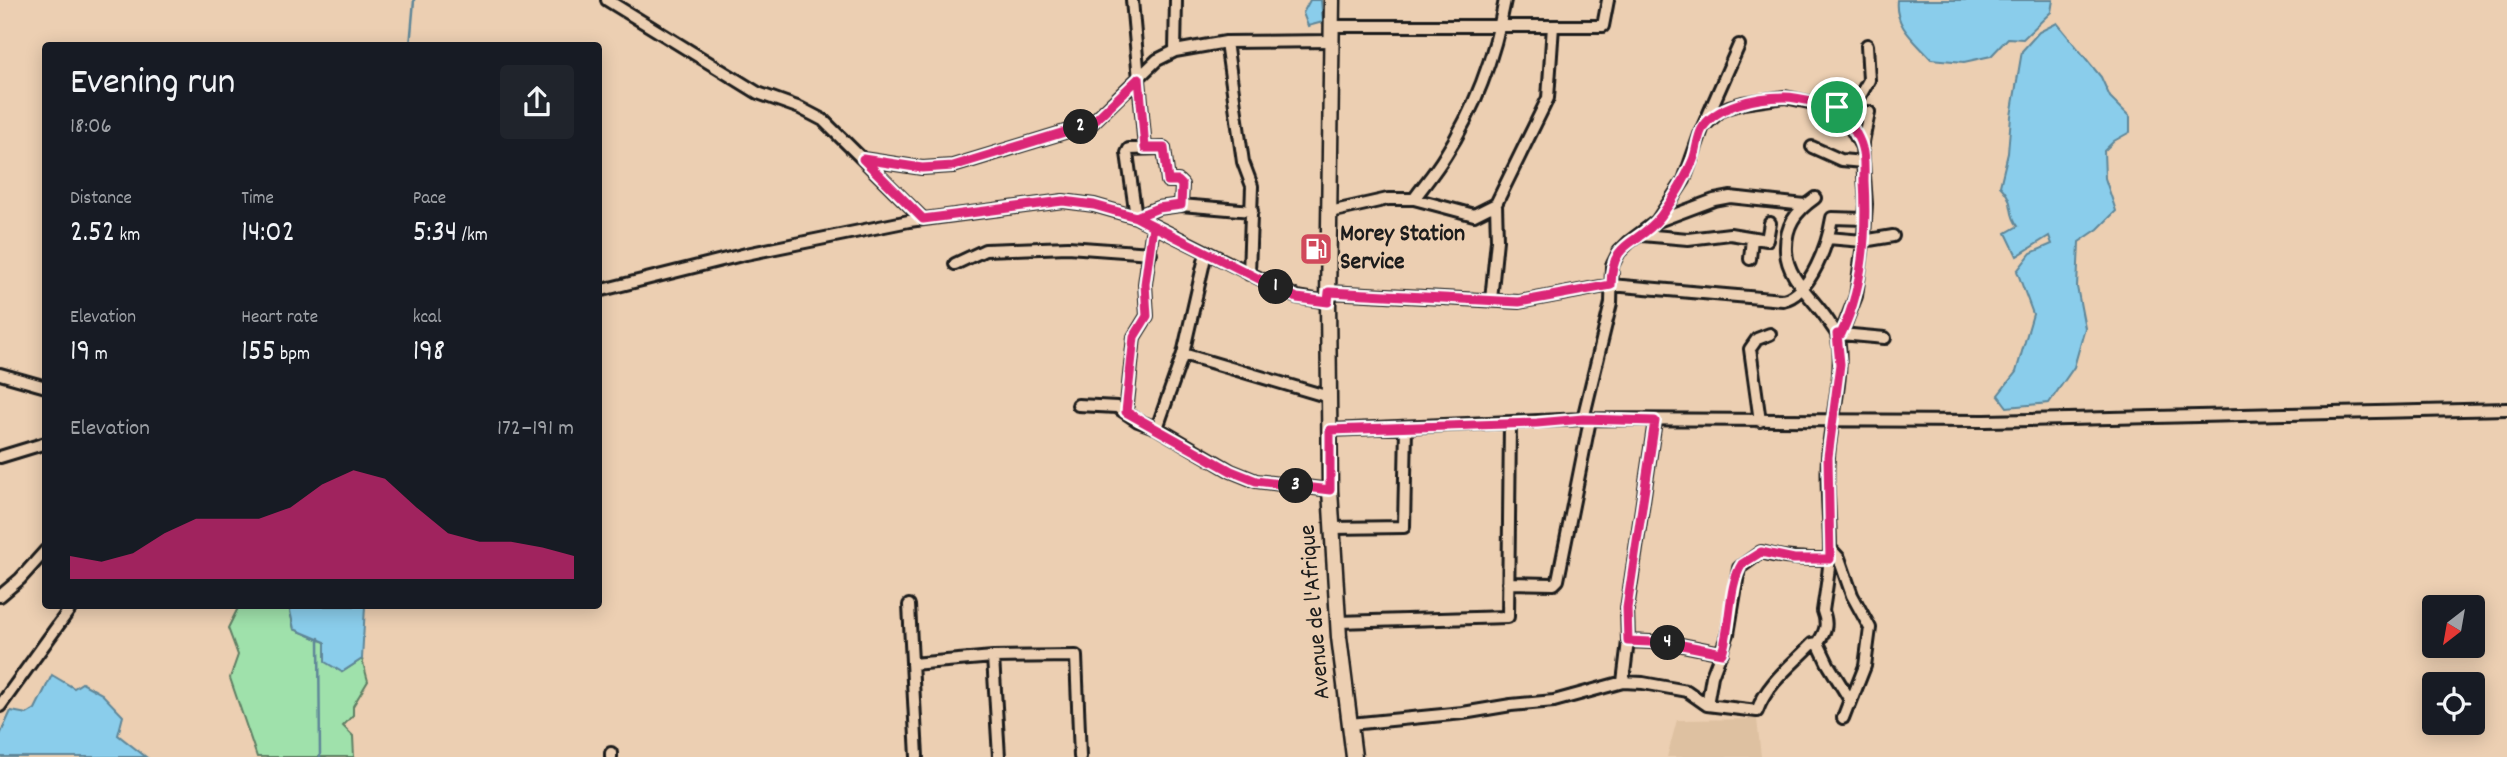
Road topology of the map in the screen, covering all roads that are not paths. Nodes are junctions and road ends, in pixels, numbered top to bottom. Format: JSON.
{"nodes":[{"id":1,"x":607,"y":0,"type":"edge"},
{"id":2,"x":1132,"y":0,"type":"edge"},
{"id":3,"x":1176,"y":0,"type":"edge"},
{"id":4,"x":1332,"y":0,"type":"edge"},
{"id":5,"x":1505,"y":0,"type":"edge"},
{"id":6,"x":1608,"y":0,"type":"edge"},
{"id":7,"x":1500,"y":25,"type":"junction"},
{"id":8,"x":1332,"y":26,"type":"junction"},
{"id":9,"x":1553,"y":26,"type":"junction"},
{"id":10,"x":1332,"y":41,"type":"junction"},
{"id":11,"x":1226,"y":42,"type":"junction"},
{"id":12,"x":1739,"y":45,"type":"dead end"},
{"id":13,"x":1867,"y":45,"type":"dead end"},
{"id":14,"x":1175,"y":51,"type":"junction"},
{"id":15,"x":1139,"y":78,"type":"junction"},
{"id":16,"x":1869,"y":112,"type":"dead end"},
{"id":17,"x":1843,"y":114,"type":"junction"},
{"id":18,"x":1702,"y":129,"type":"junction"},
{"id":19,"x":1812,"y":147,"type":"dead end"},
{"id":20,"x":1862,"y":147,"type":"junction"},
{"id":21,"x":1145,"y":148,"type":"junction"},
{"id":22,"x":863,"y":159,"type":"junction"},
{"id":23,"x":1841,"y":160,"type":"junction"},
{"id":24,"x":1863,"y":162,"type":"junction"},
{"id":25,"x":1836,"y":172,"type":"dead end"},
{"id":26,"x":1815,"y":198,"type":"dead end"},
{"id":27,"x":1414,"y":200,"type":"junction"},
{"id":28,"x":1496,"y":204,"type":"junction"},
{"id":29,"x":1181,"y":205,"type":"junction"},
{"id":30,"x":1805,"y":205,"type":"junction"},
{"id":31,"x":1252,"y":211,"type":"junction"},
{"id":32,"x":1330,"y":212,"type":"junction"},
{"id":33,"x":1136,"y":217,"type":"junction"},
{"id":34,"x":923,"y":219,"type":"junction"},
{"id":35,"x":1865,"y":219,"type":"junction"},
{"id":36,"x":1657,"y":221,"type":"junction"},
{"id":37,"x":1770,"y":223,"type":"dead end"},
{"id":38,"x":1153,"y":226,"type":"junction"},
{"id":39,"x":1642,"y":235,"type":"junction"},
{"id":40,"x":1893,"y":236,"type":"dead end"},
{"id":41,"x":1752,"y":238,"type":"junction"},
{"id":42,"x":1828,"y":238,"type":"junction"},
{"id":43,"x":1863,"y":240,"type":"junction"},
{"id":44,"x":1151,"y":253,"type":"junction"},
{"id":45,"x":1206,"y":253,"type":"junction"},
{"id":46,"x":1749,"y":260,"type":"dead end"},
{"id":47,"x":955,"y":264,"type":"dead end"},
{"id":48,"x":1249,"y":274,"type":"junction"},
{"id":49,"x":1611,"y":285,"type":"junction"},
{"id":50,"x":1802,"y":287,"type":"junction"},
{"id":51,"x":602,"y":290,"type":"edge"},
{"id":52,"x":1329,"y":297,"type":"junction"},
{"id":53,"x":1491,"y":300,"type":"junction"},
{"id":54,"x":1770,"y":334,"type":"dead end"},
{"id":55,"x":1839,"y":334,"type":"junction"},
{"id":56,"x":1885,"y":338,"type":"dead end"},
{"id":57,"x":1183,"y":354,"type":"junction"},
{"id":58,"x":0,"y":374,"type":"edge"},
{"id":59,"x":42,"y":386,"type":"edge"},
{"id":60,"x":1329,"y":397,"type":"junction"},
{"id":61,"x":1078,"y":405,"type":"dead end"},
{"id":62,"x":2507,"y":409,"type":"edge"},
{"id":63,"x":1126,"y":412,"type":"junction"},
{"id":64,"x":1587,"y":420,"type":"junction"},
{"id":65,"x":1655,"y":421,"type":"junction"},
{"id":66,"x":1760,"y":421,"type":"junction"},
{"id":67,"x":1831,"y":421,"type":"junction"},
{"id":68,"x":1510,"y":422,"type":"junction"},
{"id":69,"x":1406,"y":427,"type":"junction"},
{"id":70,"x":1157,"y":428,"type":"junction"},
{"id":71,"x":1330,"y":430,"type":"junction"},
{"id":72,"x":42,"y":446,"type":"edge"},
{"id":73,"x":0,"y":457,"type":"edge"},
{"id":74,"x":1330,"y":490,"type":"junction"},
{"id":75,"x":1331,"y":528,"type":"junction"},
{"id":76,"x":1830,"y":553,"type":"junction"},
{"id":77,"x":42,"y":554,"type":"edge"},
{"id":78,"x":1508,"y":583,"type":"junction"},
{"id":79,"x":0,"y":596,"type":"edge"},
{"id":80,"x":909,"y":605,"type":"dead end"},
{"id":81,"x":70,"y":609,"type":"edge"},
{"id":82,"x":1338,"y":622,"type":"junction"},
{"id":83,"x":1628,"y":641,"type":"junction"},
{"id":84,"x":1818,"y":643,"type":"junction"},
{"id":85,"x":1722,"y":653,"type":"junction"},
{"id":86,"x":993,"y":657,"type":"junction"},
{"id":87,"x":912,"y":664,"type":"junction"},
{"id":88,"x":1623,"y":682,"type":"junction"},
{"id":89,"x":1850,"y":704,"type":"junction"},
{"id":90,"x":1707,"y":705,"type":"junction"},
{"id":91,"x":0,"y":706,"type":"edge"},
{"id":92,"x":1843,"y":718,"type":"dead end"},
{"id":93,"x":1350,"y":724,"type":"junction"},
{"id":94,"x":917,"y":757,"type":"edge"},
{"id":95,"x":999,"y":757,"type":"edge"},
{"id":96,"x":1080,"y":757,"type":"edge"},
{"id":97,"x":1354,"y":757,"type":"edge"}],
"edges":[{"from":1,"to":22,"type":"street"},
{"from":2,"to":15,"type":"street"},
{"from":3,"to":14,"type":"street"},
{"from":4,"to":8,"type":"main road","name":"Avenue de l'Afrique"},
{"from":5,"to":7,"type":"street"},
{"from":6,"to":9,"type":"street"},
{"from":7,"to":8,"type":"street"},
{"from":7,"to":9,"type":"street"},
{"from":7,"to":27,"type":"street"},
{"from":8,"to":10,"type":"main road","name":"Avenue de l'Afrique"},
{"from":9,"to":28,"type":"street"},
{"from":10,"to":11,"type":"street"},
{"from":10,"to":32,"type":"main road","name":"Avenue de l'Afrique"},
{"from":11,"to":14,"type":"street"},
{"from":11,"to":31,"type":"street"},
{"from":12,"to":18,"type":"street"},
{"from":13,"to":17,"type":"street"},
{"from":14,"to":15,"type":"street"},
{"from":15,"to":21,"type":"street"},
{"from":15,"to":22,"type":"street"},
{"from":16,"to":20,"type":"street"},
{"from":17,"to":18,"type":"street"},
{"from":17,"to":20,"type":"street"},
{"from":18,"to":36,"type":"street"},
{"from":19,"to":23,"type":"street"},
{"from":20,"to":24,"type":"street"},
{"from":21,"to":29,"type":"street"},
{"from":21,"to":33,"type":"street"},
{"from":22,"to":34,"type":"street"},
{"from":23,"to":24,"type":"street"},
{"from":23,"to":25,"type":"street"},
{"from":24,"to":35,"type":"street"},
{"from":26,"to":30,"type":"street"},
{"from":27,"to":28,"type":"street"},
{"from":27,"to":32,"type":"street"},
{"from":28,"to":53,"type":"street"},
{"from":29,"to":31,"type":"street"},
{"from":29,"to":33,"type":"street"},
{"from":30,"to":36,"type":"street"},
{"from":30,"to":50,"type":"street"},
{"from":31,"to":48,"type":"street"},
{"from":32,"to":52,"type":"main road","name":"Avenue de l'Afrique"},
{"from":33,"to":34,"type":"street"},
{"from":33,"to":38,"type":"street"},
{"from":34,"to":51,"type":"street"},
{"from":35,"to":42,"type":"street"},
{"from":35,"to":43,"type":"street"},
{"from":36,"to":39,"type":"street"},
{"from":37,"to":41,"type":"street"},
{"from":38,"to":44,"type":"street"},
{"from":38,"to":45,"type":"street"},
{"from":39,"to":41,"type":"street"},
{"from":39,"to":49,"type":"street"},
{"from":40,"to":43,"type":"street"},
{"from":41,"to":46,"type":"street"},
{"from":42,"to":43,"type":"street"},
{"from":42,"to":50,"type":"street"},
{"from":43,"to":55,"type":"street"},
{"from":44,"to":47,"type":"street"},
{"from":44,"to":63,"type":"street"},
{"from":45,"to":48,"type":"street"},
{"from":45,"to":57,"type":"street"},
{"from":48,"to":52,"type":"street"},
{"from":49,"to":50,"type":"street"},
{"from":49,"to":53,"type":"street"},
{"from":49,"to":64,"type":"street"},
{"from":50,"to":55,"type":"street"},
{"from":52,"to":53,"type":"street"},
{"from":52,"to":60,"type":"main road","name":"Avenue de l'Afrique"},
{"from":54,"to":66,"type":"street"},
{"from":55,"to":56,"type":"street"},
{"from":55,"to":67,"type":"street"},
{"from":57,"to":60,"type":"street"},
{"from":57,"to":70,"type":"street"},
{"from":58,"to":59,"type":"street"},
{"from":60,"to":71,"type":"main road","name":"Avenue de l'Afrique"},
{"from":61,"to":63,"type":"street"},
{"from":62,"to":67,"type":"street"},
{"from":63,"to":70,"type":"street"},
{"from":64,"to":65,"type":"street"},
{"from":64,"to":68,"type":"street"},
{"from":64,"to":78,"type":"street"},
{"from":65,"to":66,"type":"street"},
{"from":65,"to":83,"type":"street"},
{"from":66,"to":67,"type":"street"},
{"from":67,"to":76,"type":"street"},
{"from":68,"to":69,"type":"street"},
{"from":68,"to":78,"type":"street"},
{"from":69,"to":71,"type":"street"},
{"from":69,"to":75,"type":"street"},
{"from":70,"to":74,"type":"street"},
{"from":71,"to":74,"type":"main road","name":"Avenue de l'Afrique"},
{"from":72,"to":73,"type":"street"},
{"from":74,"to":75,"type":"main road","name":"Avenue de l'Afrique"},
{"from":75,"to":82,"type":"main road","name":"Avenue de l'Afrique"},
{"from":76,"to":84,"type":"street"},
{"from":76,"to":85,"type":"street"},
{"from":76,"to":89,"type":"street"},
{"from":77,"to":79,"type":"street"},
{"from":78,"to":82,"type":"street"},
{"from":80,"to":87,"type":"street"},
{"from":81,"to":91,"type":"street"},
{"from":82,"to":93,"type":"main road","name":"Avenue de l'Afrique"},
{"from":83,"to":85,"type":"street"},
{"from":83,"to":88,"type":"street"},
{"from":84,"to":89,"type":"street"},
{"from":84,"to":90,"type":"street"},
{"from":85,"to":90,"type":"street"},
{"from":86,"to":87,"type":"street"},
{"from":86,"to":95,"type":"street"},
{"from":86,"to":96,"type":"street"},
{"from":87,"to":94,"type":"street"},
{"from":88,"to":90,"type":"street"},
{"from":88,"to":93,"type":"street"},
{"from":89,"to":92,"type":"street"},
{"from":93,"to":97,"type":"main road","name":"Avenue de l'Afrique"}]}
